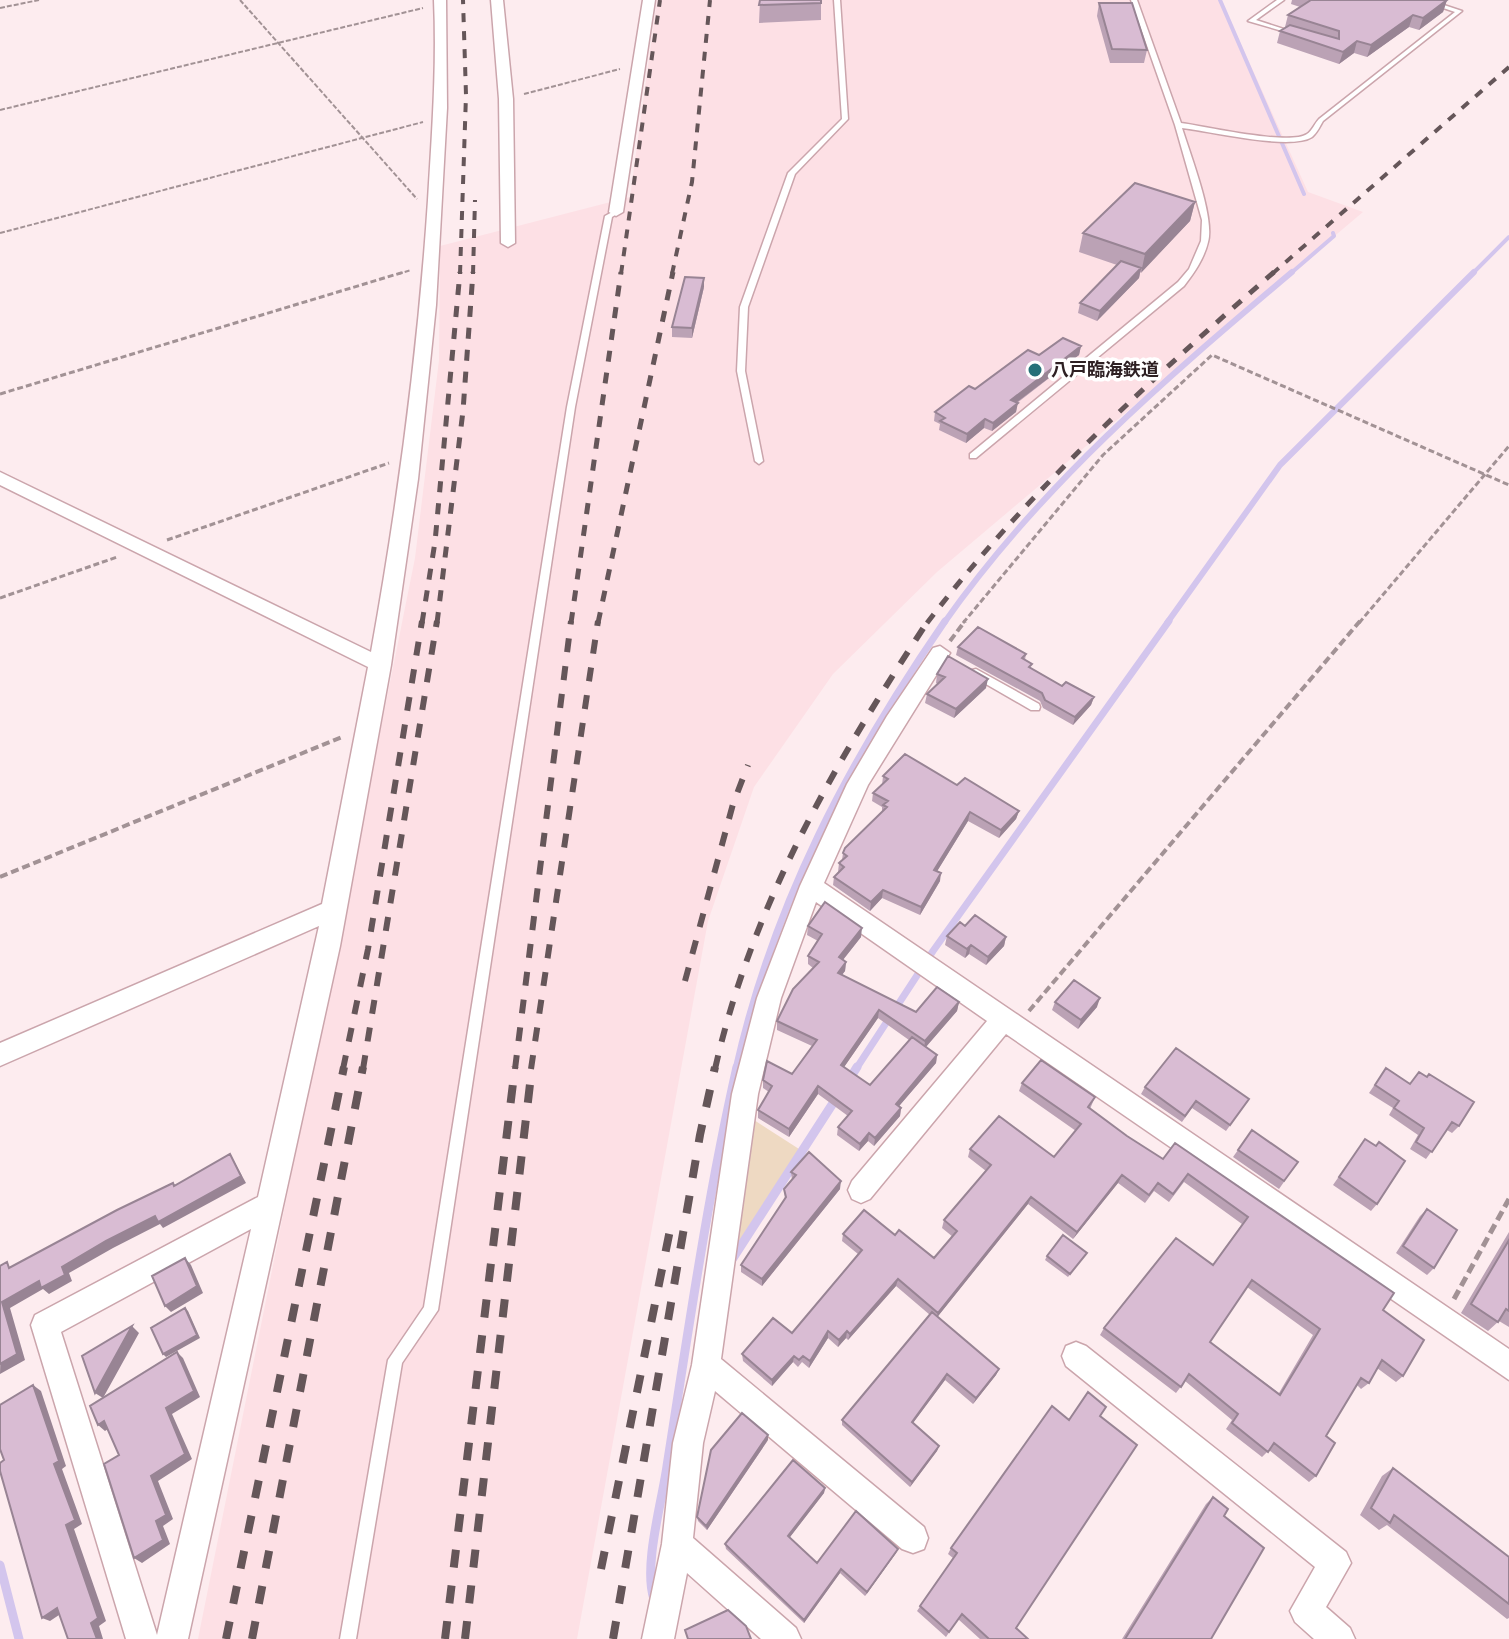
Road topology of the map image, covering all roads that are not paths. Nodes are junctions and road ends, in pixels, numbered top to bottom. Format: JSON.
{"nodes":[{"id":1,"x":497,"y":0,"type":"edge"},
{"id":2,"x":649,"y":0,"type":"edge"},
{"id":3,"x":837,"y":0,"type":"edge"},
{"id":4,"x":1134,"y":0,"type":"edge"},
{"id":5,"x":1281,"y":0,"type":"edge"},
{"id":6,"x":1423,"y":0,"type":"edge"},
{"id":7,"x":440,"y":2,"type":"edge"},
{"id":8,"x":1305,"y":38,"type":"edge"},
{"id":9,"x":1178,"y":125,"type":"junction"},
{"id":10,"x":616,"y":212,"type":"joint"},
{"id":11,"x":508,"y":243,"type":"dead end"},
{"id":12,"x":973,"y":456,"type":"dead end"},
{"id":13,"x":759,"y":461,"type":"dead end"},
{"id":14,"x":0,"y":478,"type":"edge"},
{"id":15,"x":947,"y":657,"type":"edge"},
{"id":16,"x":381,"y":665,"type":"junction"},
{"id":17,"x":967,"y":669,"type":"edge"},
{"id":18,"x":1035,"y":707,"type":"dead end"},
{"id":19,"x":811,"y":886,"type":"junction"},
{"id":20,"x":332,"y":910,"type":"junction"},
{"id":21,"x":1011,"y":1021,"type":"junction"},
{"id":22,"x":0,"y":1055,"type":"edge"},
{"id":23,"x":861,"y":1190,"type":"dead end"},
{"id":24,"x":271,"y":1204,"type":"junction"},
{"id":25,"x":1076,"y":1356,"type":"dead end"},
{"id":26,"x":706,"y":1365,"type":"junction"},
{"id":27,"x":1509,"y":1366,"type":"edge"},
{"id":28,"x":913,"y":1538,"type":"dead end"},
{"id":29,"x":677,"y":1544,"type":"junction"},
{"id":30,"x":142,"y":1639,"type":"edge"},
{"id":31,"x":172,"y":1639,"type":"edge"},
{"id":32,"x":348,"y":1639,"type":"edge"},
{"id":33,"x":658,"y":1639,"type":"edge"},
{"id":34,"x":785,"y":1639,"type":"edge"},
{"id":35,"x":1339,"y":1639,"type":"edge"}],
"edges":[{"from":1,"to":11,"type":"street"},
{"from":2,"to":10,"type":"street"},
{"from":3,"to":13,"type":"lane"},
{"from":4,"to":9,"type":"lane"},
{"from":5,"to":8,"type":"lane"},
{"from":6,"to":9,"type":"lane"},
{"from":7,"to":16,"type":"street"},
{"from":9,"to":12,"type":"lane"},
{"from":10,"to":32,"type":"lane"},
{"from":14,"to":16,"type":"street"},
{"from":15,"to":19,"type":"street"},
{"from":16,"to":20,"type":"street"},
{"from":17,"to":18,"type":"lane"},
{"from":19,"to":21,"type":"street"},
{"from":19,"to":26,"type":"street"},
{"from":20,"to":22,"type":"street"},
{"from":20,"to":24,"type":"street"},
{"from":21,"to":23,"type":"street"},
{"from":21,"to":27,"type":"street"},
{"from":24,"to":30,"type":"street"},
{"from":24,"to":31,"type":"street"},
{"from":25,"to":35,"type":"street"},
{"from":26,"to":28,"type":"street"},
{"from":26,"to":29,"type":"street"},
{"from":29,"to":33,"type":"street"},
{"from":29,"to":34,"type":"street"}]}
